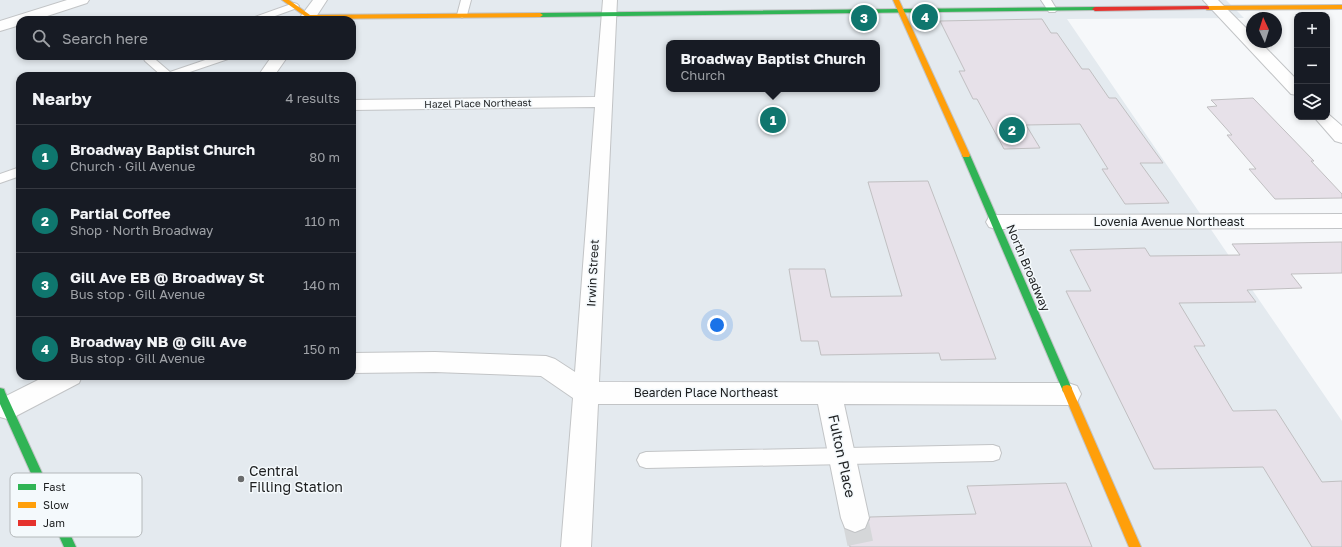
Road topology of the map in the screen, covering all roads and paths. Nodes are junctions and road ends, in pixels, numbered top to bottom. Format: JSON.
{"nodes":[{"id":1,"x":82,"y":0,"type":"edge"},
{"id":2,"x":285,"y":0,"type":"edge"},
{"id":3,"x":320,"y":0,"type":"edge"},
{"id":4,"x":466,"y":0,"type":"edge"},
{"id":5,"x":896,"y":0,"type":"edge"},
{"id":6,"x":1046,"y":0,"type":"edge"},
{"id":7,"x":1214,"y":4,"type":"edge"},
{"id":8,"x":294,"y":6,"type":"junction"},
{"id":9,"x":610,"y":7,"type":"edge"},
{"id":10,"x":1342,"y":7,"type":"edge"},
{"id":11,"x":1052,"y":10,"type":"junction"},
{"id":12,"x":901,"y":11,"type":"junction"},
{"id":13,"x":462,"y":15,"type":"junction"},
{"id":14,"x":32,"y":16,"type":"edge"},
{"id":15,"x":265,"y":16,"type":"edge"},
{"id":16,"x":306,"y":16,"type":"edge"},
{"id":17,"x":309,"y":16,"type":"edge"},
{"id":18,"x":356,"y":17,"type":"edge"},
{"id":19,"x":16,"y":21,"type":"edge"},
{"id":20,"x":0,"y":26,"type":"edge"},
{"id":21,"x":149,"y":60,"type":"edge"},
{"id":22,"x":215,"y":60,"type":"edge"},
{"id":23,"x":277,"y":60,"type":"edge"},
{"id":24,"x":163,"y":72,"type":"edge"},
{"id":25,"x":180,"y":72,"type":"edge"},
{"id":26,"x":269,"y":72,"type":"edge"},
{"id":27,"x":1294,"y":87,"type":"edge"},
{"id":28,"x":604,"y":102,"type":"junction"},
{"id":29,"x":356,"y":105,"type":"edge"},
{"id":30,"x":1326,"y":120,"type":"edge"},
{"id":31,"x":1342,"y":137,"type":"edge"},
{"id":32,"x":0,"y":165,"type":"edge"},
{"id":33,"x":16,"y":173,"type":"edge"},
{"id":34,"x":3,"y":178,"type":"edge"},
{"id":35,"x":1342,"y":221,"type":"edge"},
{"id":36,"x":996,"y":222,"type":"junction"},
{"id":37,"x":356,"y":363,"type":"edge"},
{"id":38,"x":59,"y":380,"type":"edge"},
{"id":39,"x":586,"y":393,"type":"junction"},
{"id":40,"x":829,"y":394,"type":"junction"},
{"id":41,"x":1068,"y":394,"type":"junction"},
{"id":42,"x":4,"y":400,"type":"edge"},
{"id":43,"x":993,"y":453,"type":"dead end"},
{"id":44,"x":842,"y":456,"type":"junction"},
{"id":45,"x":646,"y":460,"type":"dead end"},
{"id":46,"x":37,"y":473,"type":"edge"},
{"id":47,"x":855,"y":518,"type":"tunnel mouth"},
{"id":48,"x":66,"y":537,"type":"edge"},
{"id":49,"x":70,"y":547,"type":"edge"},
{"id":50,"x":576,"y":547,"type":"edge"},
{"id":51,"x":1135,"y":547,"type":"edge"}],
"edges":[{"from":1,"to":14,"type":"street"},
{"from":2,"to":8,"type":"street"},
{"from":3,"to":17,"type":"street"},
{"from":4,"to":13,"type":"lane"},
{"from":5,"to":12,"type":"street","name":"North Broadway"},
{"from":6,"to":11,"type":"lane"},
{"from":7,"to":10,"type":"street"},
{"from":7,"to":11,"type":"street"},
{"from":7,"to":27,"type":"street"},
{"from":8,"to":15,"type":"lane"},
{"from":8,"to":16,"type":"street"},
{"from":9,"to":12,"type":"street"},
{"from":9,"to":13,"type":"street"},
{"from":9,"to":28,"type":"street","name":"Irwin Street"},
{"from":11,"to":12,"type":"street"},
{"from":12,"to":36,"type":"street","name":"North Broadway"},
{"from":13,"to":18,"type":"street"},
{"from":19,"to":20,"type":"street"},
{"from":21,"to":24,"type":"lane"},
{"from":22,"to":25,"type":"lane"},
{"from":23,"to":26,"type":"street"},
{"from":28,"to":29,"type":"street","name":"Hazel Place Northeast"},
{"from":28,"to":39,"type":"street","name":"Irwin Street"},
{"from":30,"to":31,"type":"street"},
{"from":32,"to":34,"type":"lane"},
{"from":33,"to":34,"type":"lane"},
{"from":35,"to":36,"type":"street","name":"Lovenia Avenue Northeast"},
{"from":36,"to":41,"type":"street","name":"North Broadway"},
{"from":37,"to":39,"type":"street"},
{"from":38,"to":42,"type":"street"},
{"from":39,"to":40,"type":"street","name":"Bearden Place Northeast"},
{"from":39,"to":50,"type":"street","name":"Irwin Street"},
{"from":40,"to":41,"type":"street","name":"Bearden Place Northeast"},
{"from":40,"to":44,"type":"street","name":"Fulton Place"},
{"from":41,"to":51,"type":"street","name":"North Broadway"},
{"from":42,"to":46,"type":"street"},
{"from":43,"to":44,"type":"lane"},
{"from":44,"to":45,"type":"lane"},
{"from":44,"to":47,"type":"street","name":"Fulton Place"},
{"from":48,"to":49,"type":"street"}]}
